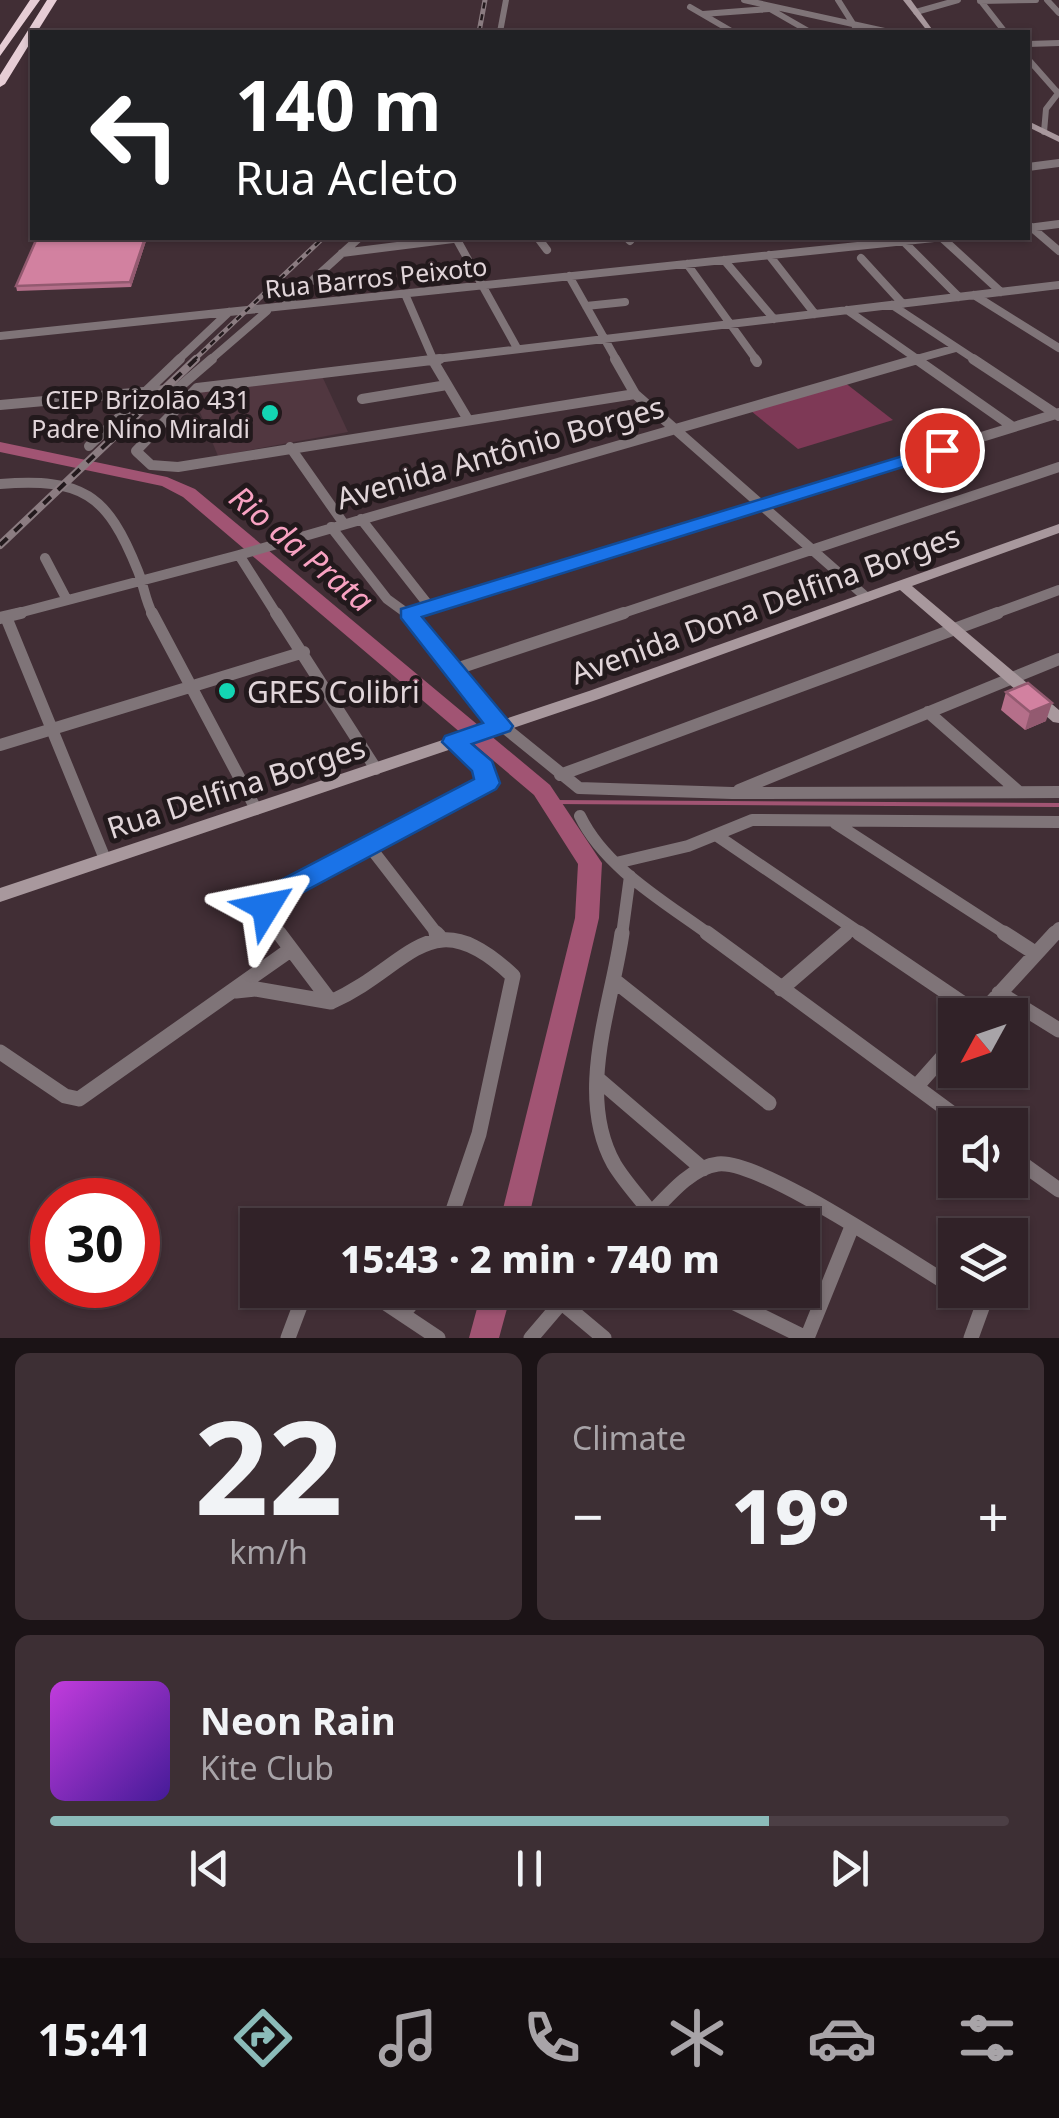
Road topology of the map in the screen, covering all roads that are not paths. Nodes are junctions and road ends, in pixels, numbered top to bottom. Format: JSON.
{"nodes":[{"id":1,"x":38,"y":0,"type":"edge"},
{"id":2,"x":58,"y":0,"type":"edge"},
{"id":3,"x":506,"y":0,"type":"edge"},
{"id":4,"x":744,"y":0,"type":"edge"},
{"id":5,"x":838,"y":0,"type":"edge"},
{"id":6,"x":907,"y":0,"type":"edge"},
{"id":7,"x":958,"y":0,"type":"edge"},
{"id":8,"x":980,"y":0,"type":"edge"},
{"id":9,"x":1036,"y":0,"type":"edge"},
{"id":10,"x":1047,"y":0,"type":"edge"},
{"id":11,"x":772,"y":5,"type":"edge"},
{"id":12,"x":690,"y":7,"type":"dead end"},
{"id":13,"x":916,"y":12,"type":"junction"},
{"id":14,"x":1059,"y":13,"type":"edge"},
{"id":15,"x":703,"y":14,"type":"junction"},
{"id":16,"x":39,"y":30,"type":"edge"},
{"id":17,"x":39,"y":30,"type":"edge"},
{"id":18,"x":500,"y":30,"type":"edge"},
{"id":19,"x":730,"y":30,"type":"edge"},
{"id":20,"x":807,"y":30,"type":"edge"},
{"id":21,"x":857,"y":30,"type":"edge"},
{"id":22,"x":930,"y":30,"type":"edge"},
{"id":23,"x":1004,"y":30,"type":"edge"},
{"id":24,"x":30,"y":43,"type":"edge"},
{"id":25,"x":1059,"y":43,"type":"edge"},
{"id":26,"x":1030,"y":44,"type":"edge"},
{"id":27,"x":30,"y":45,"type":"edge"},
{"id":28,"x":0,"y":53,"type":"edge"},
{"id":29,"x":1030,"y":61,"type":"edge"},
{"id":30,"x":0,"y":66,"type":"edge"},
{"id":31,"x":0,"y":84,"type":"edge"},
{"id":32,"x":1057,"y":90,"type":"edge"},
{"id":33,"x":4,"y":97,"type":"dead end"},
{"id":34,"x":1059,"y":118,"type":"edge"},
{"id":35,"x":1046,"y":120,"type":"junction"},
{"id":36,"x":1030,"y":125,"type":"edge"},
{"id":37,"x":1044,"y":132,"type":"junction"},
{"id":38,"x":1059,"y":139,"type":"edge"},
{"id":39,"x":1059,"y":163,"type":"edge"},
{"id":40,"x":1043,"y":165,"type":"junction"},
{"id":41,"x":1030,"y":167,"type":"edge"},
{"id":42,"x":1059,"y":176,"type":"edge"},
{"id":43,"x":1059,"y":224,"type":"edge"},
{"id":44,"x":1030,"y":228,"type":"edge"},
{"id":45,"x":1030,"y":229,"type":"edge"},
{"id":46,"x":357,"y":240,"type":"edge"},
{"id":47,"x":442,"y":240,"type":"edge"},
{"id":48,"x":458,"y":240,"type":"edge"},
{"id":49,"x":540,"y":240,"type":"edge"},
{"id":50,"x":915,"y":240,"type":"edge"},
{"id":51,"x":940,"y":240,"type":"edge"},
{"id":52,"x":903,"y":241,"type":"junction"},
{"id":53,"x":548,"y":250,"type":"dead end"},
{"id":54,"x":1059,"y":252,"type":"edge"},
{"id":55,"x":342,"y":253,"type":"junction"},
{"id":56,"x":769,"y":255,"type":"junction"},
{"id":57,"x":861,"y":258,"type":"dead end"},
{"id":58,"x":724,"y":260,"type":"junction"},
{"id":59,"x":688,"y":264,"type":"junction"},
{"id":60,"x":569,"y":276,"type":"junction"},
{"id":61,"x":482,"y":285,"type":"junction"},
{"id":62,"x":1059,"y":285,"type":"edge"},
{"id":63,"x":1001,"y":292,"type":"junction"},
{"id":64,"x":405,"y":294,"type":"junction"},
{"id":65,"x":974,"y":295,"type":"junction"},
{"id":66,"x":959,"y":297,"type":"junction"},
{"id":67,"x":625,"y":302,"type":"dead end"},
{"id":68,"x":897,"y":304,"type":"junction"},
{"id":69,"x":586,"y":306,"type":"junction"},
{"id":70,"x":276,"y":308,"type":"junction"},
{"id":71,"x":847,"y":310,"type":"junction"},
{"id":72,"x":229,"y":312,"type":"junction"},
{"id":73,"x":815,"y":314,"type":"junction"},
{"id":74,"x":774,"y":318,"type":"junction"},
{"id":75,"x":733,"y":323,"type":"junction"},
{"id":76,"x":0,"y":336,"type":"edge"},
{"id":77,"x":604,"y":338,"type":"junction"},
{"id":78,"x":517,"y":348,"type":"junction"},
{"id":79,"x":956,"y":348,"type":"junction"},
{"id":80,"x":1059,"y":348,"type":"edge"},
{"id":81,"x":431,"y":356,"type":"junction"},
{"id":82,"x":917,"y":359,"type":"junction"},
{"id":83,"x":757,"y":362,"type":"dead end"},
{"id":84,"x":447,"y":385,"type":"junction"},
{"id":85,"x":149,"y":390,"type":"junction"},
{"id":86,"x":636,"y":394,"type":"junction"},
{"id":87,"x":362,"y":399,"type":"dead end"},
{"id":88,"x":0,"y":405,"type":"edge"},
{"id":89,"x":1058,"y":415,"type":"edge"},
{"id":90,"x":467,"y":418,"type":"junction"},
{"id":91,"x":1013,"y":427,"type":"junction"},
{"id":92,"x":674,"y":428,"type":"junction"},
{"id":93,"x":90,"y":446,"type":"dead end"},
{"id":94,"x":290,"y":447,"type":"junction"},
{"id":95,"x":1059,"y":467,"type":"edge"},
{"id":96,"x":0,"y":484,"type":"edge"},
{"id":97,"x":762,"y":506,"type":"junction"},
{"id":98,"x":361,"y":519,"type":"junction"},
{"id":99,"x":338,"y":525,"type":"junction"},
{"id":100,"x":1059,"y":528,"type":"edge"},
{"id":101,"x":811,"y":551,"type":"junction"},
{"id":102,"x":244,"y":553,"type":"junction"},
{"id":103,"x":45,"y":558,"type":"dead end"},
{"id":104,"x":140,"y":582,"type":"junction"},
{"id":105,"x":902,"y":584,"type":"junction"},
{"id":106,"x":1059,"y":590,"type":"edge"},
{"id":107,"x":866,"y":597,"type":"junction"},
{"id":108,"x":67,"y":600,"type":"junction"},
{"id":109,"x":430,"y":606,"type":"junction"},
{"id":110,"x":408,"y":614,"type":"junction"},
{"id":111,"x":3,"y":617,"type":"edge"},
{"id":112,"x":956,"y":630,"type":"junction"},
{"id":113,"x":304,"y":652,"type":"junction"},
{"id":114,"x":1059,"y":659,"type":"edge"},
{"id":115,"x":453,"y":670,"type":"junction"},
{"id":116,"x":1010,"y":678,"type":"junction"},
{"id":117,"x":194,"y":686,"type":"junction"},
{"id":118,"x":928,"y":712,"type":"junction"},
{"id":119,"x":1059,"y":718,"type":"edge"},
{"id":120,"x":495,"y":728,"type":"junction"},
{"id":121,"x":54,"y":729,"type":"junction"},
{"id":122,"x":459,"y":740,"type":"junction"},
{"id":123,"x":0,"y":745,"type":"edge"},
{"id":124,"x":376,"y":770,"type":"junction"},
{"id":125,"x":783,"y":772,"type":"junction"},
{"id":126,"x":560,"y":775,"type":"junction"},
{"id":127,"x":1018,"y":791,"type":"junction"},
{"id":128,"x":1059,"y":792,"type":"edge"},
{"id":129,"x":732,"y":793,"type":"junction"},
{"id":130,"x":803,"y":793,"type":"junction"},
{"id":131,"x":256,"y":809,"type":"junction"},
{"id":132,"x":580,"y":816,"type":"dead end"},
{"id":133,"x":835,"y":822,"type":"junction"},
{"id":134,"x":1059,"y":822,"type":"edge"},
{"id":135,"x":716,"y":836,"type":"junction"},
{"id":136,"x":370,"y":847,"type":"junction"},
{"id":137,"x":105,"y":859,"type":"junction"},
{"id":138,"x":616,"y":863,"type":"junction"},
{"id":139,"x":630,"y":876,"type":"junction"},
{"id":140,"x":0,"y":896,"type":"edge"},
{"id":141,"x":1059,"y":928,"type":"edge"},
{"id":142,"x":850,"y":929,"type":"junction"},
{"id":143,"x":439,"y":936,"type":"junction"},
{"id":144,"x":290,"y":950,"type":"junction"},
{"id":145,"x":1036,"y":953,"type":"junction"},
{"id":146,"x":615,"y":981,"type":"junction"},
{"id":147,"x":782,"y":989,"type":"junction"},
{"id":148,"x":236,"y":992,"type":"junction"},
{"id":149,"x":1000,"y":993,"type":"junction"},
{"id":150,"x":954,"y":998,"type":"edge"},
{"id":151,"x":995,"y":998,"type":"edge"},
{"id":152,"x":331,"y":1002,"type":"junction"},
{"id":153,"x":1059,"y":1030,"type":"edge"},
{"id":154,"x":0,"y":1052,"type":"edge"},
{"id":155,"x":938,"y":1063,"type":"edge"},
{"id":156,"x":598,"y":1078,"type":"junction"},
{"id":157,"x":916,"y":1088,"type":"junction"},
{"id":158,"x":769,"y":1103,"type":"dead end"},
{"id":159,"x":944,"y":1108,"type":"edge"},
{"id":160,"x":1028,"y":1168,"type":"edge"},
{"id":161,"x":703,"y":1169,"type":"junction"},
{"id":162,"x":1059,"y":1190,"type":"edge"},
{"id":163,"x":454,"y":1208,"type":"edge"},
{"id":164,"x":640,"y":1208,"type":"edge"},
{"id":165,"x":659,"y":1208,"type":"edge"},
{"id":166,"x":851,"y":1229,"type":"junction"},
{"id":167,"x":938,"y":1278,"type":"edge"},
{"id":168,"x":299,"y":1308,"type":"edge"},
{"id":169,"x":394,"y":1308,"type":"edge"},
{"id":170,"x":408,"y":1308,"type":"edge"},
{"id":171,"x":556,"y":1308,"type":"edge"},
{"id":172,"x":577,"y":1308,"type":"edge"},
{"id":173,"x":745,"y":1308,"type":"edge"},
{"id":174,"x":983,"y":1308,"type":"edge"},
{"id":175,"x":403,"y":1314,"type":"junction"},
{"id":176,"x":288,"y":1338,"type":"edge"},
{"id":177,"x":438,"y":1338,"type":"edge"},
{"id":178,"x":531,"y":1338,"type":"edge"},
{"id":179,"x":604,"y":1338,"type":"edge"},
{"id":180,"x":806,"y":1338,"type":"edge"},
{"id":181,"x":971,"y":1338,"type":"edge"}],
"edges":[{"from":1,"to":28,"type":"highway"},
{"from":1,"to":30,"type":"highway"},
{"from":2,"to":16,"type":"highway"},
{"from":2,"to":17,"type":"highway"},
{"from":3,"to":18,"type":"street"},
{"from":4,"to":11,"type":"street"},
{"from":5,"to":21,"type":"street"},
{"from":6,"to":13,"type":"street"},
{"from":7,"to":13,"type":"street"},
{"from":8,"to":9,"type":"street"},
{"from":8,"to":23,"type":"street"},
{"from":10,"to":14,"type":"street"},
{"from":11,"to":15,"type":"street"},
{"from":11,"to":20,"type":"street"},
{"from":11,"to":21,"type":"street"},
{"from":12,"to":15,"type":"street"},
{"from":13,"to":22,"type":"street"},
{"from":15,"to":19,"type":"street"},
{"from":24,"to":31,"type":"highway"},
{"from":25,"to":26,"type":"street"},
{"from":27,"to":33,"type":"highway"},
{"from":29,"to":32,"type":"street"},
{"from":32,"to":35,"type":"street"},
{"from":34,"to":35,"type":"street"},
{"from":35,"to":37,"type":"street"},
{"from":36,"to":37,"type":"street"},
{"from":37,"to":38,"type":"street"},
{"from":39,"to":40,"type":"street"},
{"from":40,"to":41,"type":"street"},
{"from":40,"to":42,"type":"street"},
{"from":43,"to":44,"type":"street"},
{"from":45,"to":54,"type":"street"},
{"from":46,"to":55,"type":"street"},
{"from":47,"to":55,"type":"street"},
{"from":48,"to":61,"type":"street"},
{"from":49,"to":53,"type":"street"},
{"from":50,"to":52,"type":"street","name":"Rua Barros Peixoto"},
{"from":51,"to":63,"type":"street"},
{"from":52,"to":56,"type":"street","name":"Rua Barros Peixoto"},
{"from":52,"to":66,"type":"street"},
{"from":55,"to":70,"type":"street"},
{"from":56,"to":58,"type":"street","name":"Rua Barros Peixoto"},
{"from":56,"to":73,"type":"street"},
{"from":57,"to":68,"type":"street"},
{"from":58,"to":59,"type":"street","name":"Rua Barros Peixoto"},
{"from":58,"to":74,"type":"street"},
{"from":59,"to":60,"type":"street","name":"Rua Barros Peixoto"},
{"from":59,"to":75,"type":"street"},
{"from":60,"to":61,"type":"street","name":"Rua Barros Peixoto"},
{"from":60,"to":69,"type":"street"},
{"from":61,"to":64,"type":"street","name":"Rua Barros Peixoto"},
{"from":61,"to":78,"type":"street"},
{"from":62,"to":63,"type":"street"},
{"from":63,"to":65,"type":"street"},
{"from":64,"to":70,"type":"street","name":"Rua Barros Peixoto"},
{"from":64,"to":81,"type":"street"},
{"from":65,"to":66,"type":"street"},
{"from":65,"to":80,"type":"street"},
{"from":66,"to":68,"type":"street"},
{"from":67,"to":69,"type":"street"},
{"from":68,"to":71,"type":"street"},
{"from":68,"to":79,"type":"street"},
{"from":69,"to":77,"type":"street"},
{"from":70,"to":72,"type":"street","name":"Rua Barros Peixoto"},
{"from":70,"to":85,"type":"street"},
{"from":71,"to":73,"type":"street"},
{"from":71,"to":82,"type":"street"},
{"from":72,"to":76,"type":"street","name":"Rua Barros Peixoto"},
{"from":72,"to":85,"type":"street"},
{"from":73,"to":74,"type":"street"},
{"from":74,"to":75,"type":"street"},
{"from":75,"to":77,"type":"street"},
{"from":75,"to":83,"type":"street"},
{"from":77,"to":78,"type":"street"},
{"from":77,"to":86,"type":"street"},
{"from":78,"to":81,"type":"street"},
{"from":79,"to":82,"type":"street","name":"Avenida Antônio Borges"},
{"from":79,"to":89,"type":"street"},
{"from":81,"to":84,"type":"street"},
{"from":81,"to":94,"type":"street"},
{"from":82,"to":91,"type":"street"},
{"from":82,"to":92,"type":"street","name":"Avenida Antônio Borges"},
{"from":84,"to":87,"type":"street"},
{"from":84,"to":90,"type":"street"},
{"from":85,"to":88,"type":"street"},
{"from":85,"to":93,"type":"street"},
{"from":86,"to":90,"type":"street"},
{"from":86,"to":92,"type":"street"},
{"from":89,"to":91,"type":"street"},
{"from":90,"to":94,"type":"street"},
{"from":91,"to":97,"type":"street"},
{"from":92,"to":97,"type":"street"},
{"from":92,"to":98,"type":"street","name":"Avenida Antônio Borges"},
{"from":94,"to":99,"type":"street"},
{"from":95,"to":101,"type":"street"},
{"from":96,"to":104,"type":"street"},
{"from":97,"to":101,"type":"street"},
{"from":97,"to":109,"type":"street"},
{"from":98,"to":99,"type":"street","name":"Avenida Antônio Borges"},
{"from":98,"to":109,"type":"street"},
{"from":99,"to":102,"type":"street","name":"Avenida Antônio Borges"},
{"from":99,"to":110,"type":"street"},
{"from":100,"to":105,"type":"street","name":"Avenida Dona Delfina Borges"},
{"from":101,"to":107,"type":"street"},
{"from":101,"to":115,"type":"street"},
{"from":102,"to":104,"type":"street","name":"Avenida Antônio Borges"},
{"from":102,"to":113,"type":"street"},
{"from":103,"to":108,"type":"street"},
{"from":104,"to":108,"type":"street","name":"Avenida Antônio Borges"},
{"from":104,"to":117,"type":"street"},
{"from":105,"to":107,"type":"street","name":"Avenida Dona Delfina Borges"},
{"from":105,"to":112,"type":"street"},
{"from":106,"to":112,"type":"street"},
{"from":107,"to":120,"type":"street","name":"Avenida Dona Delfina Borges"},
{"from":108,"to":111,"type":"street","name":"Avenida Antônio Borges"},
{"from":109,"to":110,"type":"street"},
{"from":110,"to":115,"type":"street"},
{"from":111,"to":121,"type":"street"},
{"from":112,"to":116,"type":"street"},
{"from":112,"to":126,"type":"street"},
{"from":113,"to":117,"type":"street"},
{"from":113,"to":124,"type":"street"},
{"from":114,"to":116,"type":"street"},
{"from":115,"to":120,"type":"street"},
{"from":116,"to":118,"type":"street"},
{"from":116,"to":119,"type":"street"},
{"from":117,"to":121,"type":"street"},
{"from":117,"to":131,"type":"street"},
{"from":118,"to":125,"type":"street"},
{"from":118,"to":127,"type":"street"},
{"from":120,"to":122,"type":"street","name":"Rua Delfina Borges"},
{"from":120,"to":126,"type":"street"},
{"from":121,"to":123,"type":"street"},
{"from":121,"to":137,"type":"street"},
{"from":122,"to":124,"type":"street","name":"Rua Delfina Borges"},
{"from":122,"to":136,"type":"street"},
{"from":124,"to":131,"type":"street","name":"Rua Delfina Borges"},
{"from":125,"to":129,"type":"street"},
{"from":125,"to":130,"type":"street"},
{"from":126,"to":129,"type":"street"},
{"from":127,"to":128,"type":"street"},
{"from":127,"to":130,"type":"street"},
{"from":129,"to":130,"type":"street"},
{"from":131,"to":137,"type":"street","name":"Rua Delfina Borges"},
{"from":132,"to":138,"type":"street"},
{"from":133,"to":134,"type":"street"},
{"from":133,"to":135,"type":"street"},
{"from":133,"to":145,"type":"street"},
{"from":135,"to":138,"type":"street"},
{"from":135,"to":142,"type":"street"},
{"from":136,"to":143,"type":"street"},
{"from":136,"to":144,"type":"street"},
{"from":137,"to":140,"type":"street","name":"Rua Delfina Borges"},
{"from":138,"to":139,"type":"street"},
{"from":139,"to":146,"type":"street"},
{"from":139,"to":147,"type":"street"},
{"from":141,"to":145,"type":"street"},
{"from":142,"to":147,"type":"street"},
{"from":142,"to":150,"type":"street"},
{"from":143,"to":152,"type":"street"},
{"from":143,"to":163,"type":"street"},
{"from":144,"to":148,"type":"street"},
{"from":144,"to":152,"type":"street"},
{"from":145,"to":149,"type":"street"},
{"from":146,"to":156,"type":"street"},
{"from":146,"to":158,"type":"street"},
{"from":147,"to":157,"type":"street"},
{"from":148,"to":152,"type":"street"},
{"from":148,"to":154,"type":"street"},
{"from":149,"to":151,"type":"street"},
{"from":149,"to":153,"type":"street"},
{"from":155,"to":157,"type":"street"},
{"from":156,"to":161,"type":"street"},
{"from":156,"to":164,"type":"street"},
{"from":157,"to":159,"type":"street"},
{"from":160,"to":162,"type":"street"},
{"from":161,"to":165,"type":"street"},
{"from":161,"to":166,"type":"street"},
{"from":166,"to":167,"type":"street"},
{"from":166,"to":180,"type":"street"},
{"from":168,"to":176,"type":"street"},
{"from":169,"to":175,"type":"street"},
{"from":170,"to":175,"type":"street"},
{"from":171,"to":178,"type":"street"},
{"from":172,"to":179,"type":"street"},
{"from":173,"to":180,"type":"street"},
{"from":174,"to":181,"type":"street"},
{"from":175,"to":177,"type":"street"}]}
